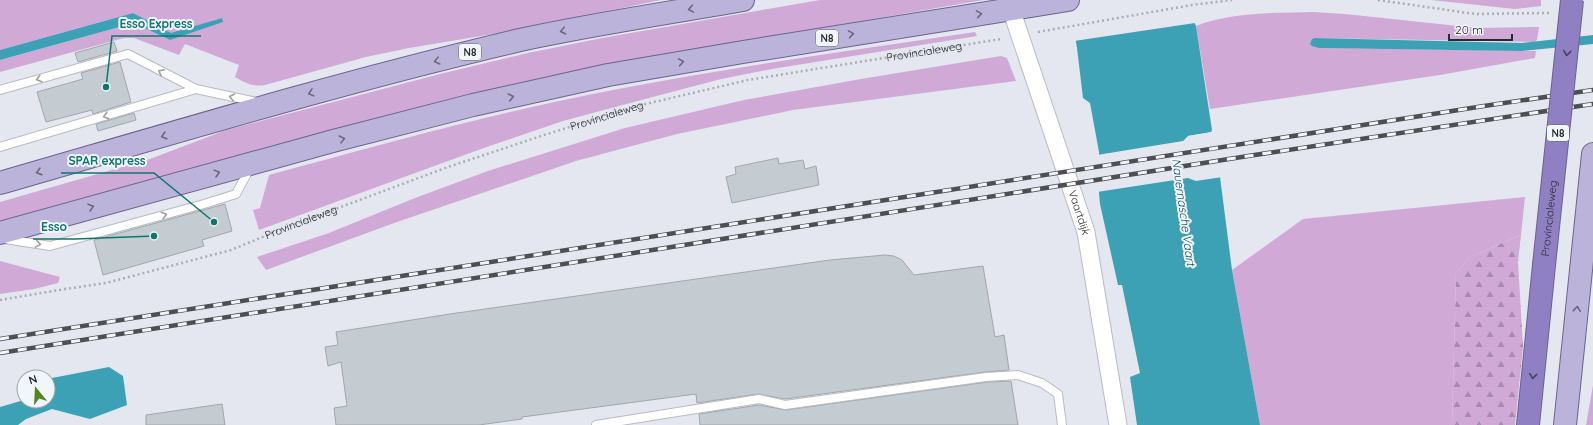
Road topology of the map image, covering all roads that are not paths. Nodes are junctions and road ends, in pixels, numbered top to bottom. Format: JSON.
{"nodes":[{"id":1,"x":744,"y":0,"type":"edge"},
{"id":2,"x":1068,"y":0,"type":"edge"},
{"id":3,"x":1572,"y":0,"type":"edge"},
{"id":4,"x":1011,"y":8,"type":"junction"},
{"id":5,"x":0,"y":90,"type":"edge"},
{"id":6,"x":196,"y":90,"type":"junction"},
{"id":7,"x":270,"y":105,"type":"junction"},
{"id":8,"x":0,"y":147,"type":"edge"},
{"id":9,"x":1593,"y":154,"type":"edge"},
{"id":10,"x":253,"y":163,"type":"junction"},
{"id":11,"x":0,"y":183,"type":"edge"},
{"id":12,"x":0,"y":233,"type":"edge"},
{"id":13,"x":0,"y":238,"type":"edge"},
{"id":14,"x":596,"y":425,"type":"edge"},
{"id":15,"x":1062,"y":425,"type":"edge"},
{"id":16,"x":1118,"y":425,"type":"edge"},
{"id":17,"x":1528,"y":425,"type":"edge"},
{"id":18,"x":1565,"y":425,"type":"edge"}],
"edges":[{"from":1,"to":7,"type":"main road","number":"N8","one_way":true},
{"from":2,"to":4,"type":"main road","number":"N8"},
{"from":3,"to":17,"type":"highway","name":"Provincialeweg","number":"N8","one_way":true,"bridge":true},
{"from":10,"to":4,"type":"main road","number":"N8","one_way":true},
{"from":4,"to":16,"type":"street","name":"Vaartdijk"},
{"from":6,"to":5,"type":"lane","one_way":true},
{"from":7,"to":6,"type":"lane","one_way":true},
{"from":6,"to":8,"type":"lane","one_way":true},
{"from":7,"to":11,"type":"main road","number":"N8","one_way":true},
{"from":18,"to":9,"type":"main road","one_way":true},
{"from":12,"to":10,"type":"main road","number":"N8","one_way":true},
{"from":13,"to":10,"type":"lane","one_way":true},
{"from":14,"to":15,"type":"lane"}]}
